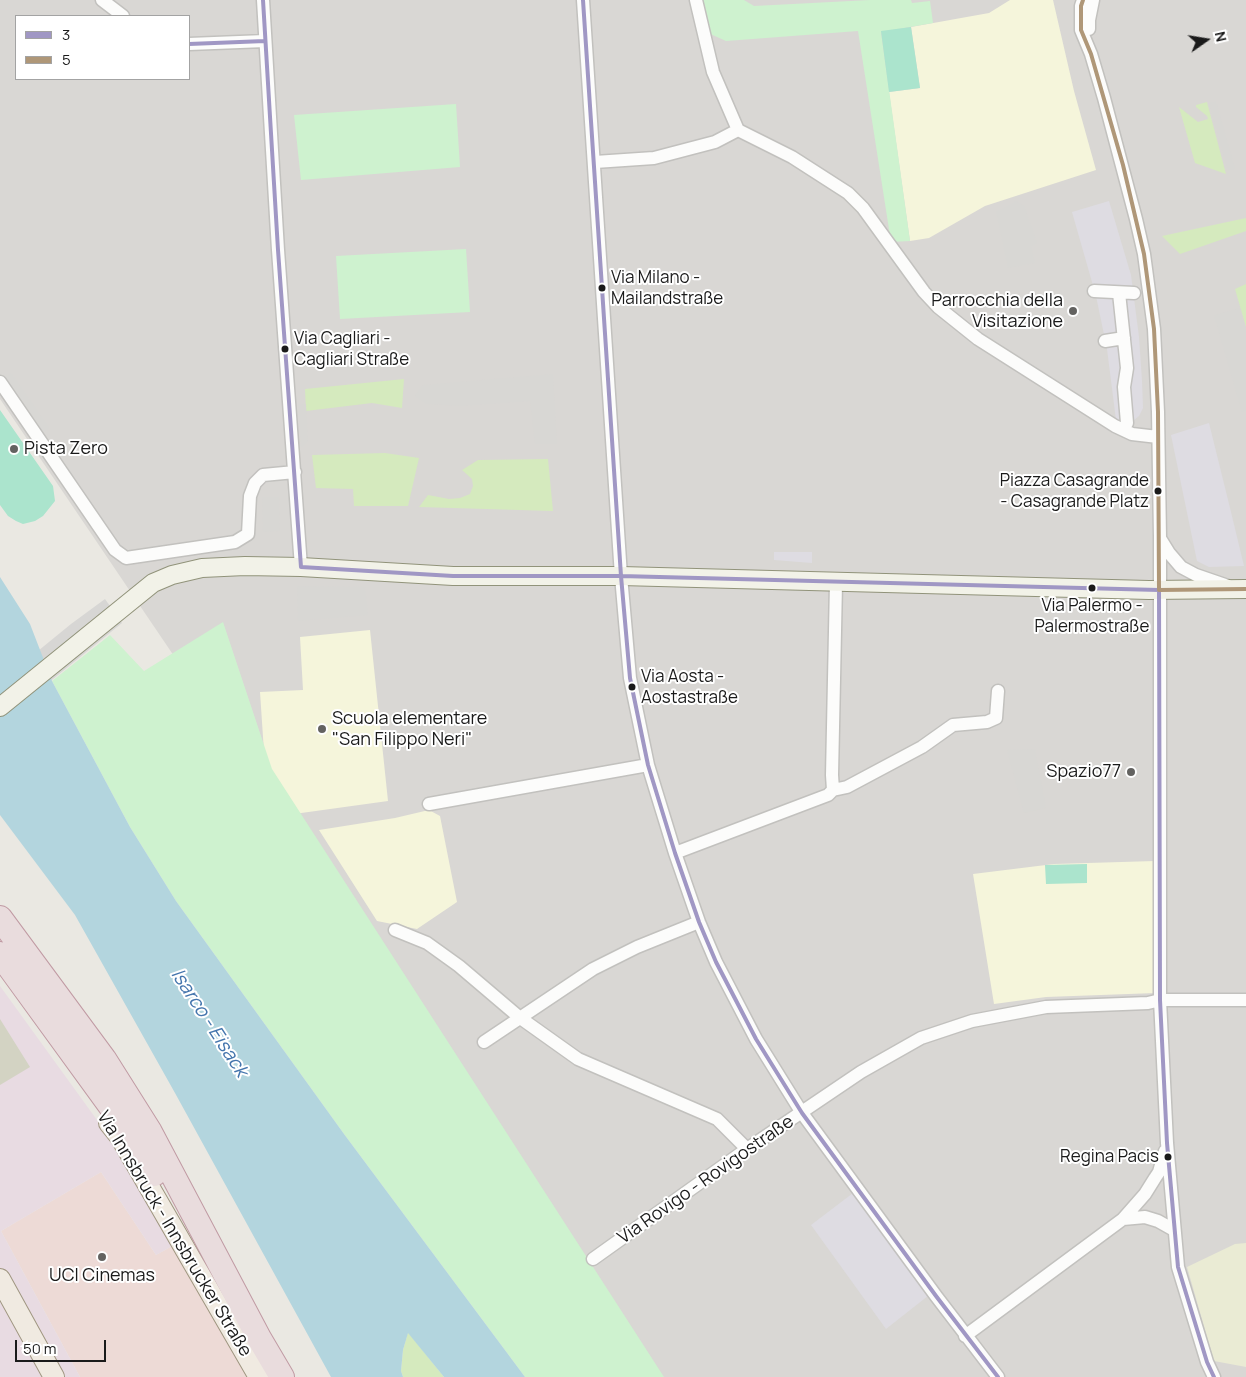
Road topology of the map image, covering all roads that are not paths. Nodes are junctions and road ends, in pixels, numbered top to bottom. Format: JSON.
{"nodes":[{"id":1,"x":102,"y":0,"type":"edge"},
{"id":2,"x":263,"y":0,"type":"edge"},
{"id":3,"x":583,"y":0,"type":"edge"},
{"id":4,"x":696,"y":0,"type":"edge"},
{"id":5,"x":1083,"y":0,"type":"edge"},
{"id":6,"x":1093,"y":0,"type":"edge"},
{"id":7,"x":122,"y":15,"type":"edge"},
{"id":8,"x":266,"y":41,"type":"junction"},
{"id":9,"x":190,"y":44,"type":"edge"},
{"id":10,"x":1091,"y":54,"type":"junction"},
{"id":11,"x":738,"y":130,"type":"junction"},
{"id":12,"x":595,"y":162,"type":"junction"},
{"id":13,"x":1094,"y":291,"type":"dead end"},
{"id":14,"x":1119,"y":293,"type":"junction"},
{"id":15,"x":1134,"y":293,"type":"dead end"},
{"id":16,"x":1124,"y":338,"type":"junction"},
{"id":17,"x":1105,"y":341,"type":"dead end"},
{"id":18,"x":0,"y":382,"type":"edge"},
{"id":19,"x":1127,"y":423,"type":"dead end"},
{"id":20,"x":1158,"y":437,"type":"junction"},
{"id":21,"x":295,"y":472,"type":"junction"},
{"id":22,"x":1160,"y":537,"type":"junction"},
{"id":23,"x":301,"y":567,"type":"junction"},
{"id":24,"x":621,"y":576,"type":"junction"},
{"id":25,"x":836,"y":582,"type":"junction"},
{"id":26,"x":1240,"y":589,"type":"edge"},
{"id":27,"x":1159,"y":590,"type":"junction"},
{"id":28,"x":998,"y":691,"type":"dead end"},
{"id":29,"x":0,"y":707,"type":"edge"},
{"id":30,"x":648,"y":765,"type":"junction"},
{"id":31,"x":833,"y":790,"type":"junction"},
{"id":32,"x":429,"y":804,"type":"dead end"},
{"id":33,"x":674,"y":853,"type":"junction"},
{"id":34,"x":0,"y":918,"type":"edge"},
{"id":35,"x":699,"y":922,"type":"junction"},
{"id":36,"x":396,"y":930,"type":"dead end"},
{"id":37,"x":0,"y":954,"type":"edge"},
{"id":38,"x":0,"y":971,"type":"edge"},
{"id":39,"x":1160,"y":1000,"type":"junction"},
{"id":40,"x":1246,"y":1000,"type":"edge"},
{"id":41,"x":519,"y":1017,"type":"junction"},
{"id":42,"x":484,"y":1042,"type":"dead end"},
{"id":43,"x":802,"y":1113,"type":"junction"},
{"id":44,"x":1167,"y":1143,"type":"junction"},
{"id":45,"x":747,"y":1149,"type":"junction"},
{"id":46,"x":1123,"y":1219,"type":"junction"},
{"id":47,"x":1174,"y":1230,"type":"junction"},
{"id":48,"x":593,"y":1259,"type":"dead end"},
{"id":49,"x":4,"y":1286,"type":"edge"},
{"id":50,"x":965,"y":1336,"type":"junction"},
{"id":51,"x":54,"y":1377,"type":"edge"},
{"id":52,"x":259,"y":1377,"type":"edge"},
{"id":53,"x":265,"y":1377,"type":"edge"},
{"id":54,"x":282,"y":1377,"type":"edge"},
{"id":55,"x":998,"y":1377,"type":"edge"},
{"id":56,"x":1214,"y":1377,"type":"edge"}],
"edges":[{"from":1,"to":7,"type":"street"},
{"from":2,"to":8,"type":"street"},
{"from":3,"to":12,"type":"street"},
{"from":4,"to":11,"type":"street"},
{"from":5,"to":10,"type":"street"},
{"from":6,"to":10,"type":"street"},
{"from":8,"to":9,"type":"street"},
{"from":8,"to":21,"type":"street"},
{"from":10,"to":20,"type":"street"},
{"from":11,"to":12,"type":"street"},
{"from":11,"to":20,"type":"street"},
{"from":12,"to":24,"type":"street"},
{"from":13,"to":14,"type":"street"},
{"from":14,"to":15,"type":"street"},
{"from":14,"to":16,"type":"street"},
{"from":16,"to":17,"type":"street"},
{"from":16,"to":19,"type":"street"},
{"from":18,"to":21,"type":"street"},
{"from":20,"to":22,"type":"street"},
{"from":21,"to":23,"type":"street"},
{"from":22,"to":26,"type":"street"},
{"from":22,"to":27,"type":"street"},
{"from":23,"to":24,"type":"street"},
{"from":23,"to":29,"type":"street"},
{"from":24,"to":25,"type":"street"},
{"from":24,"to":30,"type":"street"},
{"from":25,"to":27,"type":"street"},
{"from":25,"to":31,"type":"street"},
{"from":26,"to":27,"type":"street"},
{"from":27,"to":39,"type":"street"},
{"from":28,"to":31,"type":"street"},
{"from":30,"to":32,"type":"street"},
{"from":30,"to":33,"type":"street"},
{"from":31,"to":33,"type":"street"},
{"from":33,"to":35,"type":"street"},
{"from":34,"to":54,"type":"highway"},
{"from":35,"to":41,"type":"street"},
{"from":35,"to":43,"type":"street"},
{"from":36,"to":41,"type":"street"},
{"from":37,"to":53,"type":"highway"},
{"from":38,"to":52,"type":"main road","name":"Via Innsbruck - Innsbrucker Straße"},
{"from":39,"to":40,"type":"street","name":"Via Rovigo - Rovigostraße"},
{"from":39,"to":43,"type":"street","name":"Via Rovigo - Rovigostraße"},
{"from":39,"to":44,"type":"street"},
{"from":41,"to":42,"type":"street"},
{"from":41,"to":45,"type":"street"},
{"from":43,"to":45,"type":"street","name":"Via Rovigo - Rovigostraße"},
{"from":43,"to":50,"type":"street"},
{"from":44,"to":46,"type":"street"},
{"from":44,"to":47,"type":"street"},
{"from":45,"to":48,"type":"street","name":"Via Rovigo - Rovigostraße"},
{"from":46,"to":47,"type":"street"},
{"from":46,"to":50,"type":"street"},
{"from":47,"to":56,"type":"street"},
{"from":49,"to":51,"type":"main road"},
{"from":50,"to":55,"type":"street"}]}
